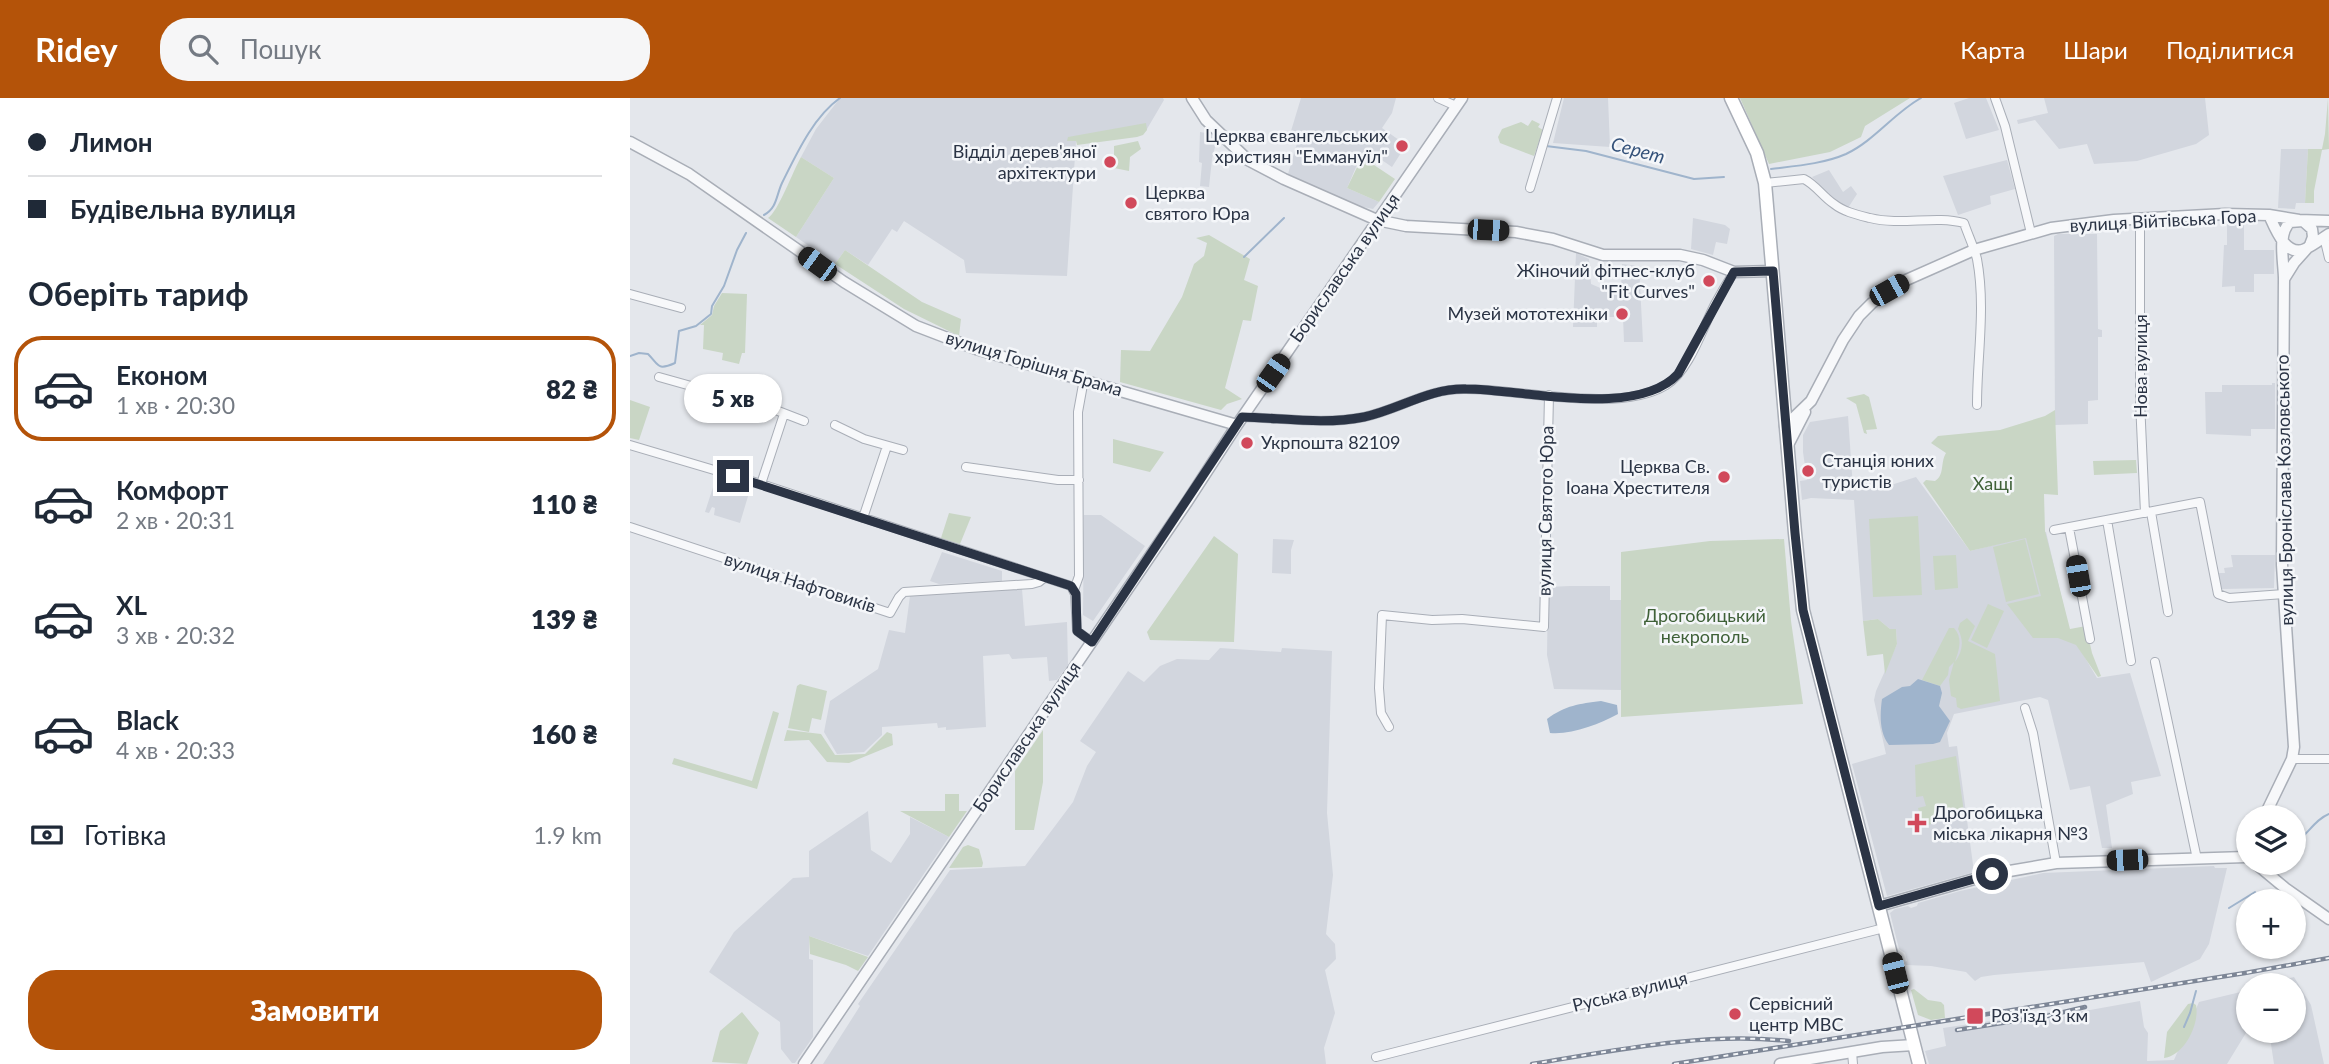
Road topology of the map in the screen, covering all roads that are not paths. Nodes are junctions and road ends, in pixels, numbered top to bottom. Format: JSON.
{"nodes":[{"id":1,"x":1192,"y":98,"type":"edge"},
{"id":2,"x":1438,"y":98,"type":"edge"},
{"id":3,"x":1557,"y":98,"type":"edge"},
{"id":4,"x":1731,"y":98,"type":"edge"},
{"id":5,"x":1995,"y":98,"type":"edge"},
{"id":6,"x":1459,"y":102,"type":"edge"},
{"id":7,"x":630,"y":142,"type":"edge"},
{"id":8,"x":1763,"y":174,"type":"junction"},
{"id":9,"x":1530,"y":188,"type":"dead end"},
{"id":10,"x":2269,"y":215,"type":"junction"},
{"id":11,"x":2140,"y":219,"type":"junction"},
{"id":12,"x":1377,"y":220,"type":"junction"},
{"id":13,"x":2299,"y":220,"type":"junction"},
{"id":14,"x":2329,"y":221,"type":"edge"},
{"id":15,"x":2031,"y":233,"type":"junction"},
{"id":16,"x":2327,"y":235,"type":"edge"},
{"id":17,"x":2283,"y":240,"type":"junction"},
{"id":18,"x":2307,"y":248,"type":"junction"},
{"id":19,"x":1974,"y":250,"type":"junction"},
{"id":20,"x":2329,"y":258,"type":"edge"},
{"id":21,"x":1773,"y":271,"type":"junction"},
{"id":22,"x":1734,"y":272,"type":"junction"},
{"id":23,"x":2284,"y":279,"type":"junction"},
{"id":24,"x":630,"y":294,"type":"edge"},
{"id":25,"x":681,"y":309,"type":"dead end"},
{"id":26,"x":659,"y":377,"type":"dead end"},
{"id":27,"x":1084,"y":379,"type":"junction"},
{"id":28,"x":1549,"y":395,"type":"junction"},
{"id":29,"x":1977,"y":405,"type":"dead end"},
{"id":30,"x":1806,"y":407,"type":"junction"},
{"id":31,"x":1784,"y":412,"type":"junction"},
{"id":32,"x":784,"y":414,"type":"junction"},
{"id":33,"x":804,"y":421,"type":"dead end"},
{"id":34,"x":1240,"y":421,"type":"junction"},
{"id":35,"x":835,"y":425,"type":"dead end"},
{"id":36,"x":1785,"y":426,"type":"junction"},
{"id":37,"x":630,"y":445,"type":"edge"},
{"id":38,"x":887,"y":446,"type":"junction"},
{"id":39,"x":1787,"y":447,"type":"junction"},
{"id":40,"x":903,"y":450,"type":"dead end"},
{"id":41,"x":966,"y":467,"type":"dead end"},
{"id":42,"x":1079,"y":480,"type":"junction"},
{"id":43,"x":761,"y":484,"type":"junction"},
{"id":44,"x":2148,"y":512,"type":"junction"},
{"id":45,"x":863,"y":518,"type":"junction"},
{"id":46,"x":2107,"y":520,"type":"junction"},
{"id":47,"x":630,"y":527,"type":"edge"},
{"id":48,"x":2069,"y":528,"type":"junction"},
{"id":49,"x":2054,"y":530,"type":"dead end"},
{"id":50,"x":1044,"y":578,"type":"junction"},
{"id":51,"x":1074,"y":590,"type":"junction"},
{"id":52,"x":2284,"y":594,"type":"junction"},
{"id":53,"x":2168,"y":612,"type":"dead end"},
{"id":54,"x":2090,"y":639,"type":"dead end"},
{"id":55,"x":1092,"y":642,"type":"junction"},
{"id":56,"x":2131,"y":660,"type":"dead end"},
{"id":57,"x":2155,"y":662,"type":"dead end"},
{"id":58,"x":2025,"y":708,"type":"dead end"},
{"id":59,"x":1389,"y":727,"type":"dead end"},
{"id":60,"x":2292,"y":759,"type":"junction"},
{"id":61,"x":2329,"y":759,"type":"edge"},
{"id":62,"x":2270,"y":805,"type":"edge"},
{"id":63,"x":2236,"y":858,"type":"edge"},
{"id":64,"x":2197,"y":859,"type":"junction"},
{"id":65,"x":2056,"y":863,"type":"junction"},
{"id":66,"x":2270,"y":875,"type":"edge"},
{"id":67,"x":1879,"y":906,"type":"junction"},
{"id":68,"x":2329,"y":919,"type":"edge"},
{"id":69,"x":1884,"y":928,"type":"junction"},
{"id":70,"x":1914,"y":1045,"type":"junction"},
{"id":71,"x":1376,"y":1057,"type":"dead end"},
{"id":72,"x":1853,"y":1058,"type":"edge"},
{"id":73,"x":804,"y":1064,"type":"edge"},
{"id":74,"x":1780,"y":1064,"type":"edge"},
{"id":75,"x":1919,"y":1064,"type":"edge"}],
"edges":[{"from":1,"to":12,"type":"street"},
{"from":2,"to":6,"type":"street"},
{"from":3,"to":9,"type":"street"},
{"from":4,"to":8,"type":"main road"},
{"from":5,"to":15,"type":"street"},
{"from":6,"to":12,"type":"street","name":"Бориславська вулиця"},
{"from":7,"to":27,"type":"street","name":"вулиця Горішня Брама"},
{"from":8,"to":19,"type":"street"},
{"from":8,"to":21,"type":"main road"},
{"from":10,"to":11,"type":"street","name":"вулиця Війтівська Гора"},
{"from":10,"to":13,"type":"street","name":"вулиця Війтівська Гора"},
{"from":10,"to":17,"type":"street"},
{"from":11,"to":15,"type":"street","name":"вулиця Війтівська Гора"},
{"from":11,"to":44,"type":"street","name":"Нова вулиця"},
{"from":12,"to":22,"type":"street"},
{"from":12,"to":34,"type":"street","name":"Бориславська вулиця"},
{"from":13,"to":14,"type":"street","name":"вулиця Війтівська Гора"},
{"from":13,"to":17,"type":"street"},
{"from":13,"to":18,"type":"street"},
{"from":15,"to":19,"type":"street","name":"вулиця Війтівська Гора"},
{"from":16,"to":18,"type":"street"},
{"from":16,"to":20,"type":"street"},
{"from":17,"to":18,"type":"street"},
{"from":17,"to":23,"type":"street","name":"вулиця Броніслава Козловського"},
{"from":18,"to":23,"type":"street"},
{"from":19,"to":29,"type":"street"},
{"from":19,"to":30,"type":"street","name":"вулиця Війтівська Гора"},
{"from":21,"to":22,"type":"street"},
{"from":21,"to":31,"type":"main road"},
{"from":22,"to":28,"type":"street"},
{"from":23,"to":52,"type":"street","name":"вулиця Броніслава Козловського"},
{"from":24,"to":25,"type":"street"},
{"from":26,"to":32,"type":"street"},
{"from":27,"to":34,"type":"street","name":"вулиця Горішня Брама"},
{"from":27,"to":42,"type":"street"},
{"from":28,"to":34,"type":"street"},
{"from":28,"to":59,"type":"street","name":"вулиця Святого Юра"},
{"from":30,"to":31,"type":"street"},
{"from":30,"to":36,"type":"street","name":"вулиця Війтівська Гора"},
{"from":30,"to":39,"type":"street"},
{"from":31,"to":36,"type":"main road"},
{"from":32,"to":33,"type":"street"},
{"from":32,"to":43,"type":"street"},
{"from":34,"to":55,"type":"street","name":"Бориславська вулиця"},
{"from":35,"to":38,"type":"street"},
{"from":36,"to":39,"type":"main road"},
{"from":37,"to":43,"type":"street"},
{"from":38,"to":40,"type":"street"},
{"from":38,"to":45,"type":"street"},
{"from":39,"to":67,"type":"main road"},
{"from":41,"to":42,"type":"street"},
{"from":42,"to":51,"type":"street"},
{"from":43,"to":45,"type":"street"},
{"from":44,"to":46,"type":"street"},
{"from":44,"to":52,"type":"street"},
{"from":44,"to":53,"type":"street","name":"Нова вулиця"},
{"from":45,"to":50,"type":"street"},
{"from":46,"to":48,"type":"street"},
{"from":46,"to":56,"type":"street"},
{"from":47,"to":50,"type":"street","name":"вулиця Нафтовиків"},
{"from":48,"to":49,"type":"street"},
{"from":48,"to":54,"type":"street"},
{"from":50,"to":51,"type":"street"},
{"from":51,"to":55,"type":"street"},
{"from":52,"to":60,"type":"street","name":"вулиця Броніслава Козловського"},
{"from":55,"to":73,"type":"street","name":"Бориславська вулиця"},
{"from":57,"to":64,"type":"street"},
{"from":58,"to":65,"type":"street"},
{"from":60,"to":61,"type":"street"},
{"from":60,"to":62,"type":"street","name":"вулиця Броніслава Козловського"},
{"from":63,"to":64,"type":"street"},
{"from":64,"to":65,"type":"street"},
{"from":65,"to":67,"type":"street"},
{"from":66,"to":68,"type":"street"},
{"from":67,"to":69,"type":"main road"},
{"from":69,"to":70,"type":"main road"},
{"from":69,"to":71,"type":"street","name":"Руська вулиця"},
{"from":70,"to":72,"type":"street"},
{"from":70,"to":75,"type":"main road"},
{"from":72,"to":74,"type":"street"}]}
